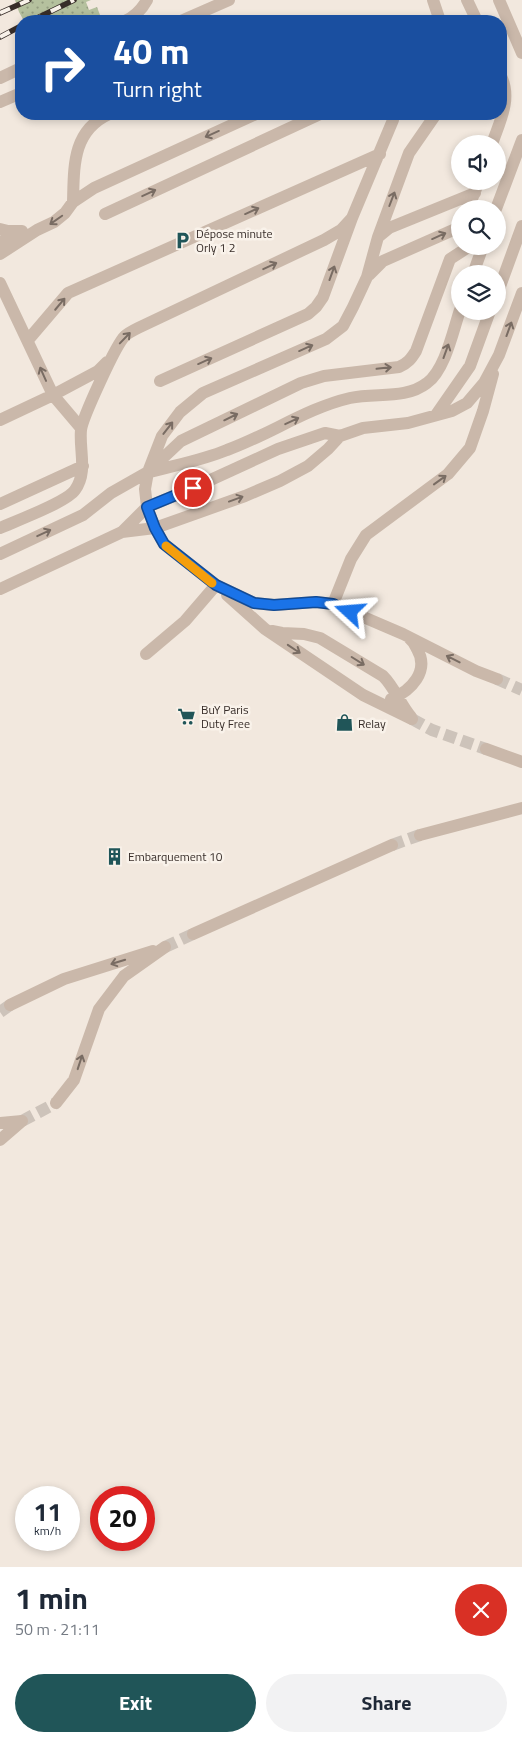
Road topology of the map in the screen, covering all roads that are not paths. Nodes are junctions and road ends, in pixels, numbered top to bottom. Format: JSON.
{"nodes":[{"id":1,"x":147,"y":0,"type":"edge"},
{"id":2,"x":229,"y":0,"type":"edge"},
{"id":3,"x":433,"y":0,"type":"edge"},
{"id":4,"x":467,"y":0,"type":"edge"},
{"id":5,"x":499,"y":0,"type":"edge"},
{"id":6,"x":134,"y":15,"type":"edge"},
{"id":7,"x":195,"y":15,"type":"edge"},
{"id":8,"x":438,"y":15,"type":"edge"},
{"id":9,"x":475,"y":15,"type":"edge"},
{"id":10,"x":506,"y":15,"type":"edge"},
{"id":11,"x":507,"y":18,"type":"edge"},
{"id":12,"x":522,"y":53,"type":"edge"},
{"id":13,"x":15,"y":71,"type":"edge"},
{"id":14,"x":0,"y":78,"type":"edge"},
{"id":15,"x":15,"y":96,"type":"edge"},
{"id":16,"x":0,"y":102,"type":"edge"},
{"id":17,"x":96,"y":120,"type":"edge"},
{"id":18,"x":243,"y":120,"type":"edge"},
{"id":19,"x":307,"y":120,"type":"edge"},
{"id":20,"x":393,"y":120,"type":"edge"},
{"id":21,"x":432,"y":120,"type":"edge"},
{"id":22,"x":500,"y":120,"type":"edge"},
{"id":23,"x":495,"y":135,"type":"edge"},
{"id":24,"x":522,"y":140,"type":"edge"},
{"id":25,"x":380,"y":154,"type":"junction"},
{"id":26,"x":471,"y":190,"type":"edge"},
{"id":27,"x":499,"y":200,"type":"edge"},
{"id":28,"x":73,"y":202,"type":"junction"},
{"id":29,"x":105,"y":214,"type":"dead end"},
{"id":30,"x":352,"y":218,"type":"junction"},
{"id":31,"x":522,"y":226,"type":"edge"},
{"id":32,"x":0,"y":229,"type":"edge"},
{"id":33,"x":37,"y":230,"type":"junction"},
{"id":34,"x":451,"y":231,"type":"edge"},
{"id":35,"x":0,"y":236,"type":"edge"},
{"id":36,"x":378,"y":237,"type":"junction"},
{"id":37,"x":0,"y":242,"type":"edge"},
{"id":38,"x":0,"y":254,"type":"edge"},
{"id":39,"x":456,"y":255,"type":"edge"},
{"id":40,"x":506,"y":270,"type":"edge"},
{"id":41,"x":367,"y":277,"type":"junction"},
{"id":42,"x":0,"y":283,"type":"edge"},
{"id":43,"x":522,"y":293,"type":"edge"},
{"id":44,"x":456,"y":320,"type":"edge"},
{"id":45,"x":487,"y":320,"type":"edge"},
{"id":46,"x":28,"y":340,"type":"junction"},
{"id":47,"x":499,"y":355,"type":"junction"},
{"id":48,"x":112,"y":356,"type":"junction"},
{"id":49,"x":160,"y":380,"type":"dead end"},
{"id":50,"x":53,"y":395,"type":"junction"},
{"id":51,"x":436,"y":415,"type":"junction"},
{"id":52,"x":0,"y":420,"type":"edge"},
{"id":53,"x":81,"y":428,"type":"junction"},
{"id":54,"x":340,"y":436,"type":"junction"},
{"id":55,"x":83,"y":466,"type":"junction"},
{"id":56,"x":148,"y":472,"type":"junction"},
{"id":57,"x":0,"y":504,"type":"edge"},
{"id":58,"x":147,"y":507,"type":"junction"},
{"id":59,"x":0,"y":528,"type":"edge"},
{"id":60,"x":155,"y":528,"type":"junction"},
{"id":61,"x":122,"y":532,"type":"junction"},
{"id":62,"x":0,"y":554,"type":"edge"},
{"id":63,"x":216,"y":585,"type":"junction"},
{"id":64,"x":0,"y":589,"type":"edge"},
{"id":65,"x":333,"y":604,"type":"junction"},
{"id":66,"x":265,"y":629,"type":"junction"},
{"id":67,"x":402,"y":634,"type":"junction"},
{"id":68,"x":146,"y":654,"type":"dead end"},
{"id":69,"x":497,"y":679,"type":"tunnel mouth"},
{"id":70,"x":398,"y":696,"type":"junction"},
{"id":71,"x":374,"y":701,"type":"junction"},
{"id":72,"x":486,"y":749,"type":"tunnel mouth"},
{"id":73,"x":522,"y":762,"type":"edge"},
{"id":74,"x":522,"y":808,"type":"edge"},
{"id":75,"x":420,"y":835,"type":"tunnel mouth"},
{"id":76,"x":392,"y":845,"type":"tunnel mouth"},
{"id":77,"x":194,"y":934,"type":"tunnel mouth"},
{"id":78,"x":10,"y":1005,"type":"tunnel mouth"},
{"id":79,"x":56,"y":1104,"type":"tunnel mouth"},
{"id":80,"x":0,"y":1122,"type":"edge"},
{"id":81,"x":0,"y":1140,"type":"edge"}],
"edges":[{"from":1,"to":6,"type":"street"},
{"from":2,"to":7,"type":"street"},
{"from":3,"to":8,"type":"street"},
{"from":4,"to":9,"type":"street"},
{"from":5,"to":10,"type":"street"},
{"from":11,"to":12,"type":"street"},
{"from":13,"to":14,"type":"street"},
{"from":15,"to":16,"type":"street"},
{"from":17,"to":28,"type":"street"},
{"from":18,"to":28,"type":"street","one_way":true},
{"from":29,"to":19,"type":"street","one_way":true},
{"from":20,"to":25,"type":"street"},
{"from":36,"to":21,"type":"street","one_way":true},
{"from":22,"to":23,"type":"street"},
{"from":24,"to":27,"type":"street"},
{"from":25,"to":30,"type":"street"},
{"from":46,"to":25,"type":"street","one_way":true},
{"from":26,"to":36,"type":"street"},
{"from":28,"to":33,"type":"street","one_way":true},
{"from":48,"to":30,"type":"street","one_way":true},
{"from":49,"to":30,"type":"street","one_way":true},
{"from":31,"to":40,"type":"street"},
{"from":32,"to":33,"type":"street"},
{"from":33,"to":35,"type":"street"},
{"from":33,"to":37,"type":"street"},
{"from":33,"to":38,"type":"street"},
{"from":41,"to":34,"type":"street","one_way":true},
{"from":36,"to":41,"type":"street"},
{"from":56,"to":39,"type":"street","one_way":true},
{"from":56,"to":41,"type":"street","one_way":true},
{"from":42,"to":46,"type":"street"},
{"from":47,"to":43,"type":"street","one_way":true},
{"from":56,"to":44,"type":"street","one_way":true},
{"from":45,"to":51,"type":"street"},
{"from":50,"to":46,"type":"street","one_way":true},
{"from":47,"to":51,"type":"street"},
{"from":65,"to":47,"type":"street","one_way":true},
{"from":48,"to":50,"type":"street"},
{"from":48,"to":53,"type":"street"},
{"from":50,"to":52,"type":"street"},
{"from":50,"to":53,"type":"street"},
{"from":51,"to":54,"type":"street"},
{"from":53,"to":55,"type":"street"},
{"from":54,"to":58,"type":"street"},
{"from":60,"to":54,"type":"street","one_way":true},
{"from":55,"to":57,"type":"street"},
{"from":55,"to":59,"type":"street"},
{"from":56,"to":58,"type":"street"},
{"from":62,"to":56,"type":"street","one_way":true},
{"from":58,"to":60,"type":"street","bridge":true},
{"from":58,"to":61,"type":"street"},
{"from":60,"to":61,"type":"street"},
{"from":60,"to":63,"type":"street","bridge":true},
{"from":61,"to":64,"type":"street"},
{"from":63,"to":65,"type":"street"},
{"from":63,"to":66,"type":"street"},
{"from":63,"to":68,"type":"street"},
{"from":65,"to":67,"type":"street"},
{"from":66,"to":70,"type":"street","one_way":true},
{"from":66,"to":71,"type":"street","one_way":true},
{"from":69,"to":67,"type":"street","one_way":true},
{"from":67,"to":70,"type":"street"},
{"from":70,"to":71,"type":"street"},
{"from":70,"to":71,"type":"street"},
{"from":72,"to":73,"type":"street"},
{"from":74,"to":75,"type":"street"},
{"from":76,"to":77,"type":"street"},
{"from":79,"to":78,"type":"street","one_way":true},
{"from":80,"to":81,"type":"street"}]}
